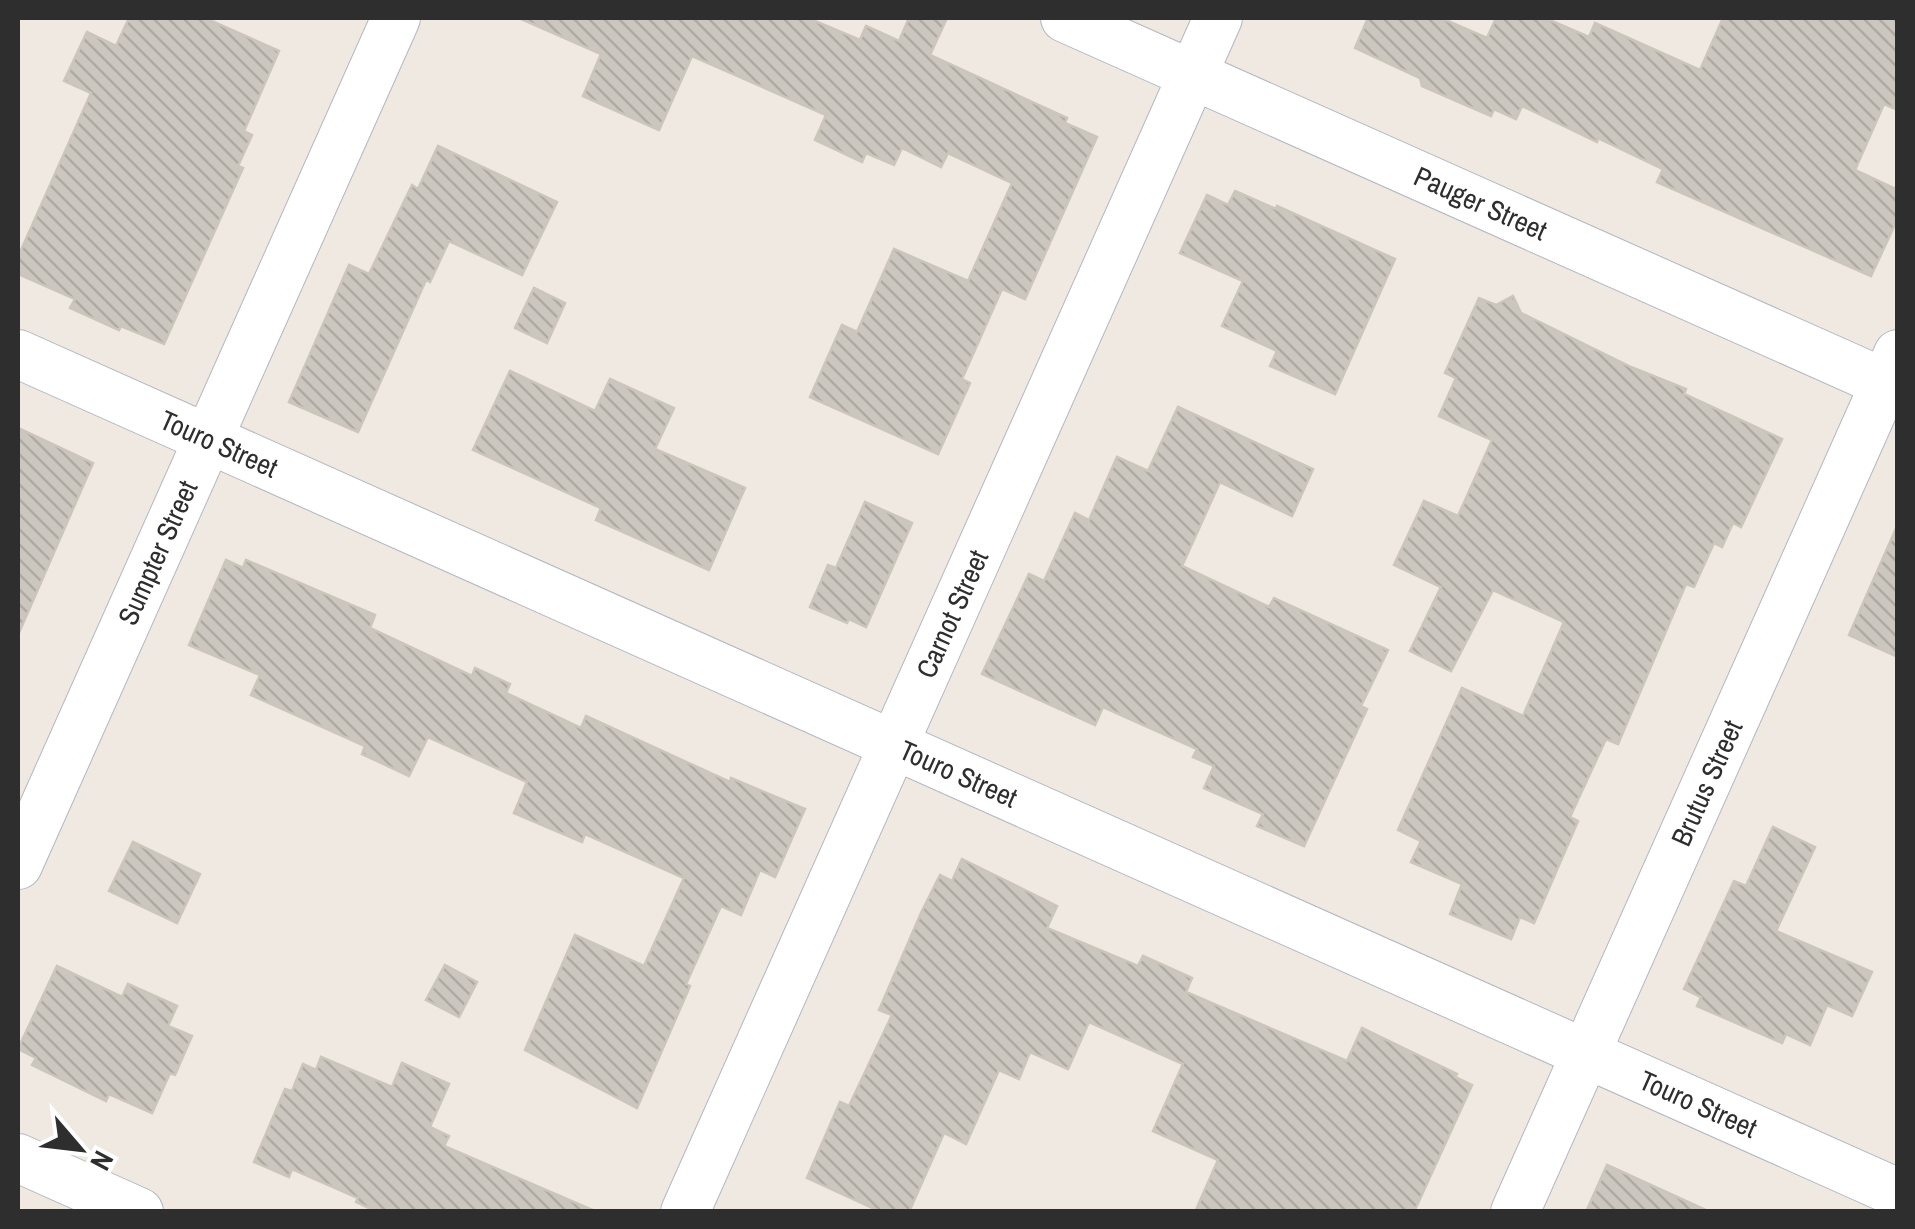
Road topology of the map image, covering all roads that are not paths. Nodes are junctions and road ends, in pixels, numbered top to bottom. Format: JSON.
{"nodes":[{"id":1,"x":396,"y":18,"type":"edge"},
{"id":2,"x":1065,"y":18,"type":"edge"},
{"id":3,"x":1218,"y":18,"type":"edge"},
{"id":4,"x":1193,"y":74,"type":"junction"},
{"id":5,"x":18,"y":354,"type":"edge"},
{"id":6,"x":1893,"y":376,"type":"edge"},
{"id":7,"x":208,"y":439,"type":"junction"},
{"id":8,"x":893,"y":745,"type":"junction"},
{"id":9,"x":18,"y":865,"type":"edge"},
{"id":10,"x":1585,"y":1054,"type":"junction"},
{"id":11,"x":18,"y":1158,"type":"edge"},
{"id":12,"x":1898,"y":1193,"type":"edge"},
{"id":13,"x":139,"y":1212,"type":"edge"},
{"id":14,"x":685,"y":1212,"type":"edge"},
{"id":15,"x":1515,"y":1212,"type":"edge"}],
"edges":[{"from":1,"to":7,"type":"street","name":"Sumpter Street"},
{"from":2,"to":4,"type":"street","name":"Pauger Street"},
{"from":3,"to":4,"type":"street","name":"Carnot Street"},
{"from":4,"to":6,"type":"street","name":"Pauger Street"},
{"from":4,"to":8,"type":"street","name":"Carnot Street"},
{"from":5,"to":7,"type":"street","name":"Touro Street"},
{"from":6,"to":10,"type":"street","name":"Brutus Street"},
{"from":7,"to":8,"type":"street","name":"Touro Street"},
{"from":7,"to":9,"type":"street","name":"Sumpter Street"},
{"from":8,"to":10,"type":"street","name":"Touro Street"},
{"from":8,"to":14,"type":"street","name":"Carnot Street"},
{"from":10,"to":12,"type":"street","name":"Touro Street"},
{"from":10,"to":15,"type":"street","name":"Brutus Street"},
{"from":11,"to":13,"type":"street"}]}
